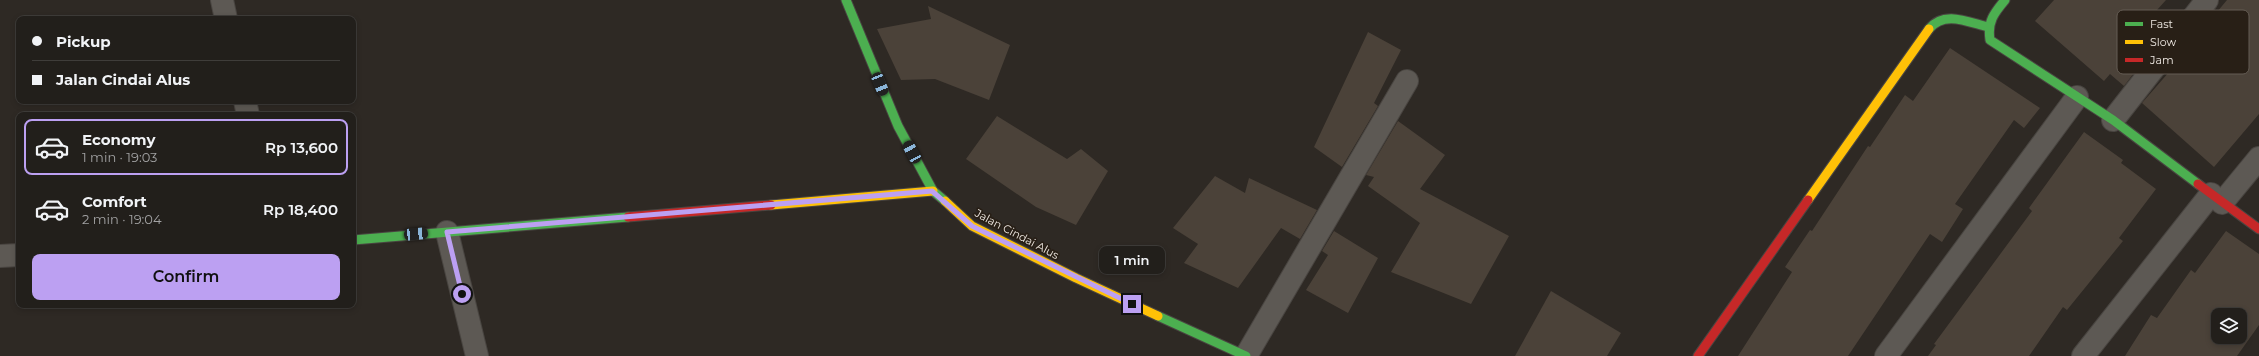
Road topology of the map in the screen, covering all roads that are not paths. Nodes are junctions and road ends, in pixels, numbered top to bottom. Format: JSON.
{"nodes":[{"id":1,"x":222,"y":0,"type":"edge"},
{"id":2,"x":846,"y":0,"type":"edge"},
{"id":3,"x":2005,"y":0,"type":"edge"},
{"id":4,"x":2208,"y":0,"type":"edge"},
{"id":5,"x":2200,"y":10,"type":"edge"},
{"id":6,"x":225,"y":16,"type":"edge"},
{"id":7,"x":1988,"y":27,"type":"junction"},
{"id":8,"x":2149,"y":74,"type":"edge"},
{"id":9,"x":1407,"y":81,"type":"dead end"},
{"id":10,"x":2077,"y":97,"type":"junction"},
{"id":11,"x":2113,"y":120,"type":"junction"},
{"id":12,"x":2259,"y":158,"type":"edge"},
{"id":13,"x":932,"y":191,"type":"junction"},
{"id":14,"x":2216,"y":198,"type":"junction"},
{"id":15,"x":2259,"y":229,"type":"edge"},
{"id":16,"x":447,"y":232,"type":"junction"},
{"id":17,"x":356,"y":240,"type":"edge"},
{"id":18,"x":16,"y":255,"type":"edge"},
{"id":19,"x":0,"y":256,"type":"edge"},
{"id":20,"x":477,"y":356,"type":"edge"},
{"id":21,"x":1246,"y":356,"type":"edge"},
{"id":22,"x":1698,"y":356,"type":"edge"},
{"id":23,"x":1886,"y":356,"type":"edge"},
{"id":24,"x":2083,"y":356,"type":"edge"}],
"edges":[{"from":1,"to":6,"type":"street"},
{"from":2,"to":13,"type":"street","name":"Jalan Cindai Alus"},
{"from":3,"to":7,"type":"street"},
{"from":4,"to":5,"type":"street"},
{"from":7,"to":10,"type":"street"},
{"from":7,"to":22,"type":"street"},
{"from":8,"to":11,"type":"street"},
{"from":9,"to":21,"type":"street"},
{"from":10,"to":11,"type":"street"},
{"from":10,"to":23,"type":"street"},
{"from":11,"to":14,"type":"street"},
{"from":12,"to":14,"type":"street"},
{"from":13,"to":16,"type":"street"},
{"from":13,"to":21,"type":"street","name":"Jalan Cindai Alus"},
{"from":14,"to":15,"type":"street"},
{"from":14,"to":24,"type":"street"},
{"from":16,"to":17,"type":"street"},
{"from":16,"to":20,"type":"street"},
{"from":18,"to":19,"type":"street"}]}
